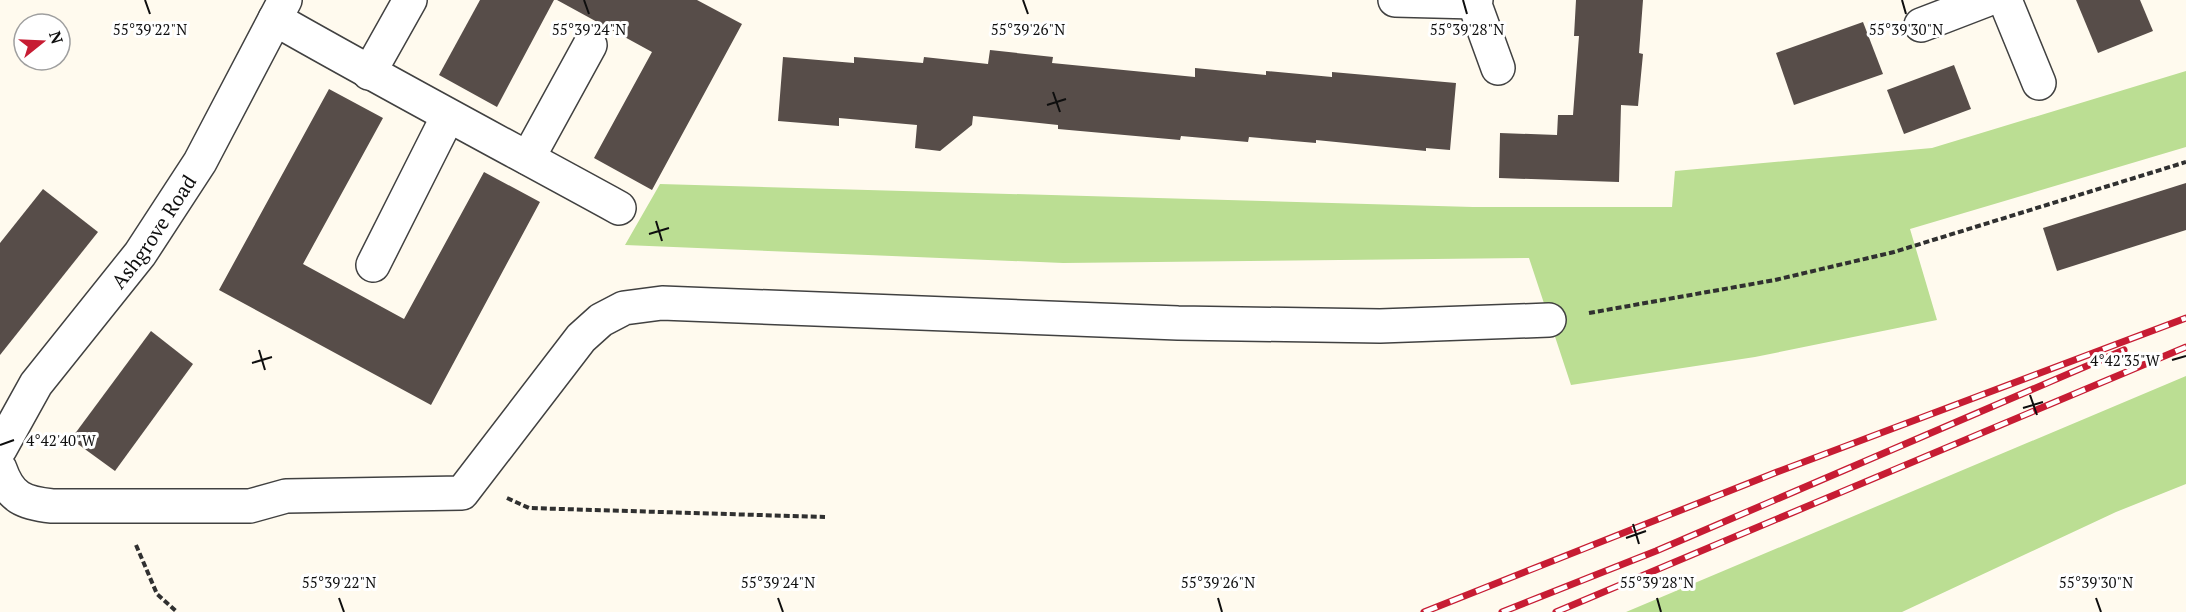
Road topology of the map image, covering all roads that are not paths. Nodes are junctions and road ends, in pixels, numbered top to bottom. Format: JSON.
{"nodes":[{"id":1,"x":410,"y":0,"type":"edge"},
{"id":2,"x":1395,"y":0,"type":"edge"},
{"id":3,"x":1986,"y":0,"type":"edge"},
{"id":4,"x":2005,"y":0,"type":"edge"},
{"id":5,"x":1475,"y":1,"type":"edge"},
{"id":6,"x":280,"y":10,"type":"edge"},
{"id":7,"x":1921,"y":25,"type":"dead end"},
{"id":8,"x":590,"y":45,"type":"dead end"},
{"id":9,"x":1498,"y":68,"type":"dead end"},
{"id":10,"x":369,"y":73,"type":"junction"},
{"id":11,"x":2039,"y":83,"type":"dead end"},
{"id":12,"x":448,"y":116,"type":"junction"},
{"id":13,"x":528,"y":158,"type":"junction"},
{"id":14,"x":619,"y":208,"type":"dead end"},
{"id":15,"x":373,"y":265,"type":"dead end"},
{"id":16,"x":1550,"y":320,"type":"road end"},
{"id":17,"x":0,"y":449,"type":"edge"},
{"id":18,"x":0,"y":469,"type":"edge"}],
"edges":[{"from":1,"to":10,"type":"street"},
{"from":2,"to":5,"type":"street"},
{"from":3,"to":7,"type":"street"},
{"from":4,"to":11,"type":"street"},
{"from":5,"to":9,"type":"street"},
{"from":6,"to":10,"type":"street"},
{"from":6,"to":17,"type":"street","name":"Ashgrove Road"},
{"from":8,"to":13,"type":"street"},
{"from":10,"to":12,"type":"street"},
{"from":12,"to":13,"type":"street"},
{"from":12,"to":15,"type":"street"},
{"from":13,"to":14,"type":"street"},
{"from":16,"to":18,"type":"street"}]}
